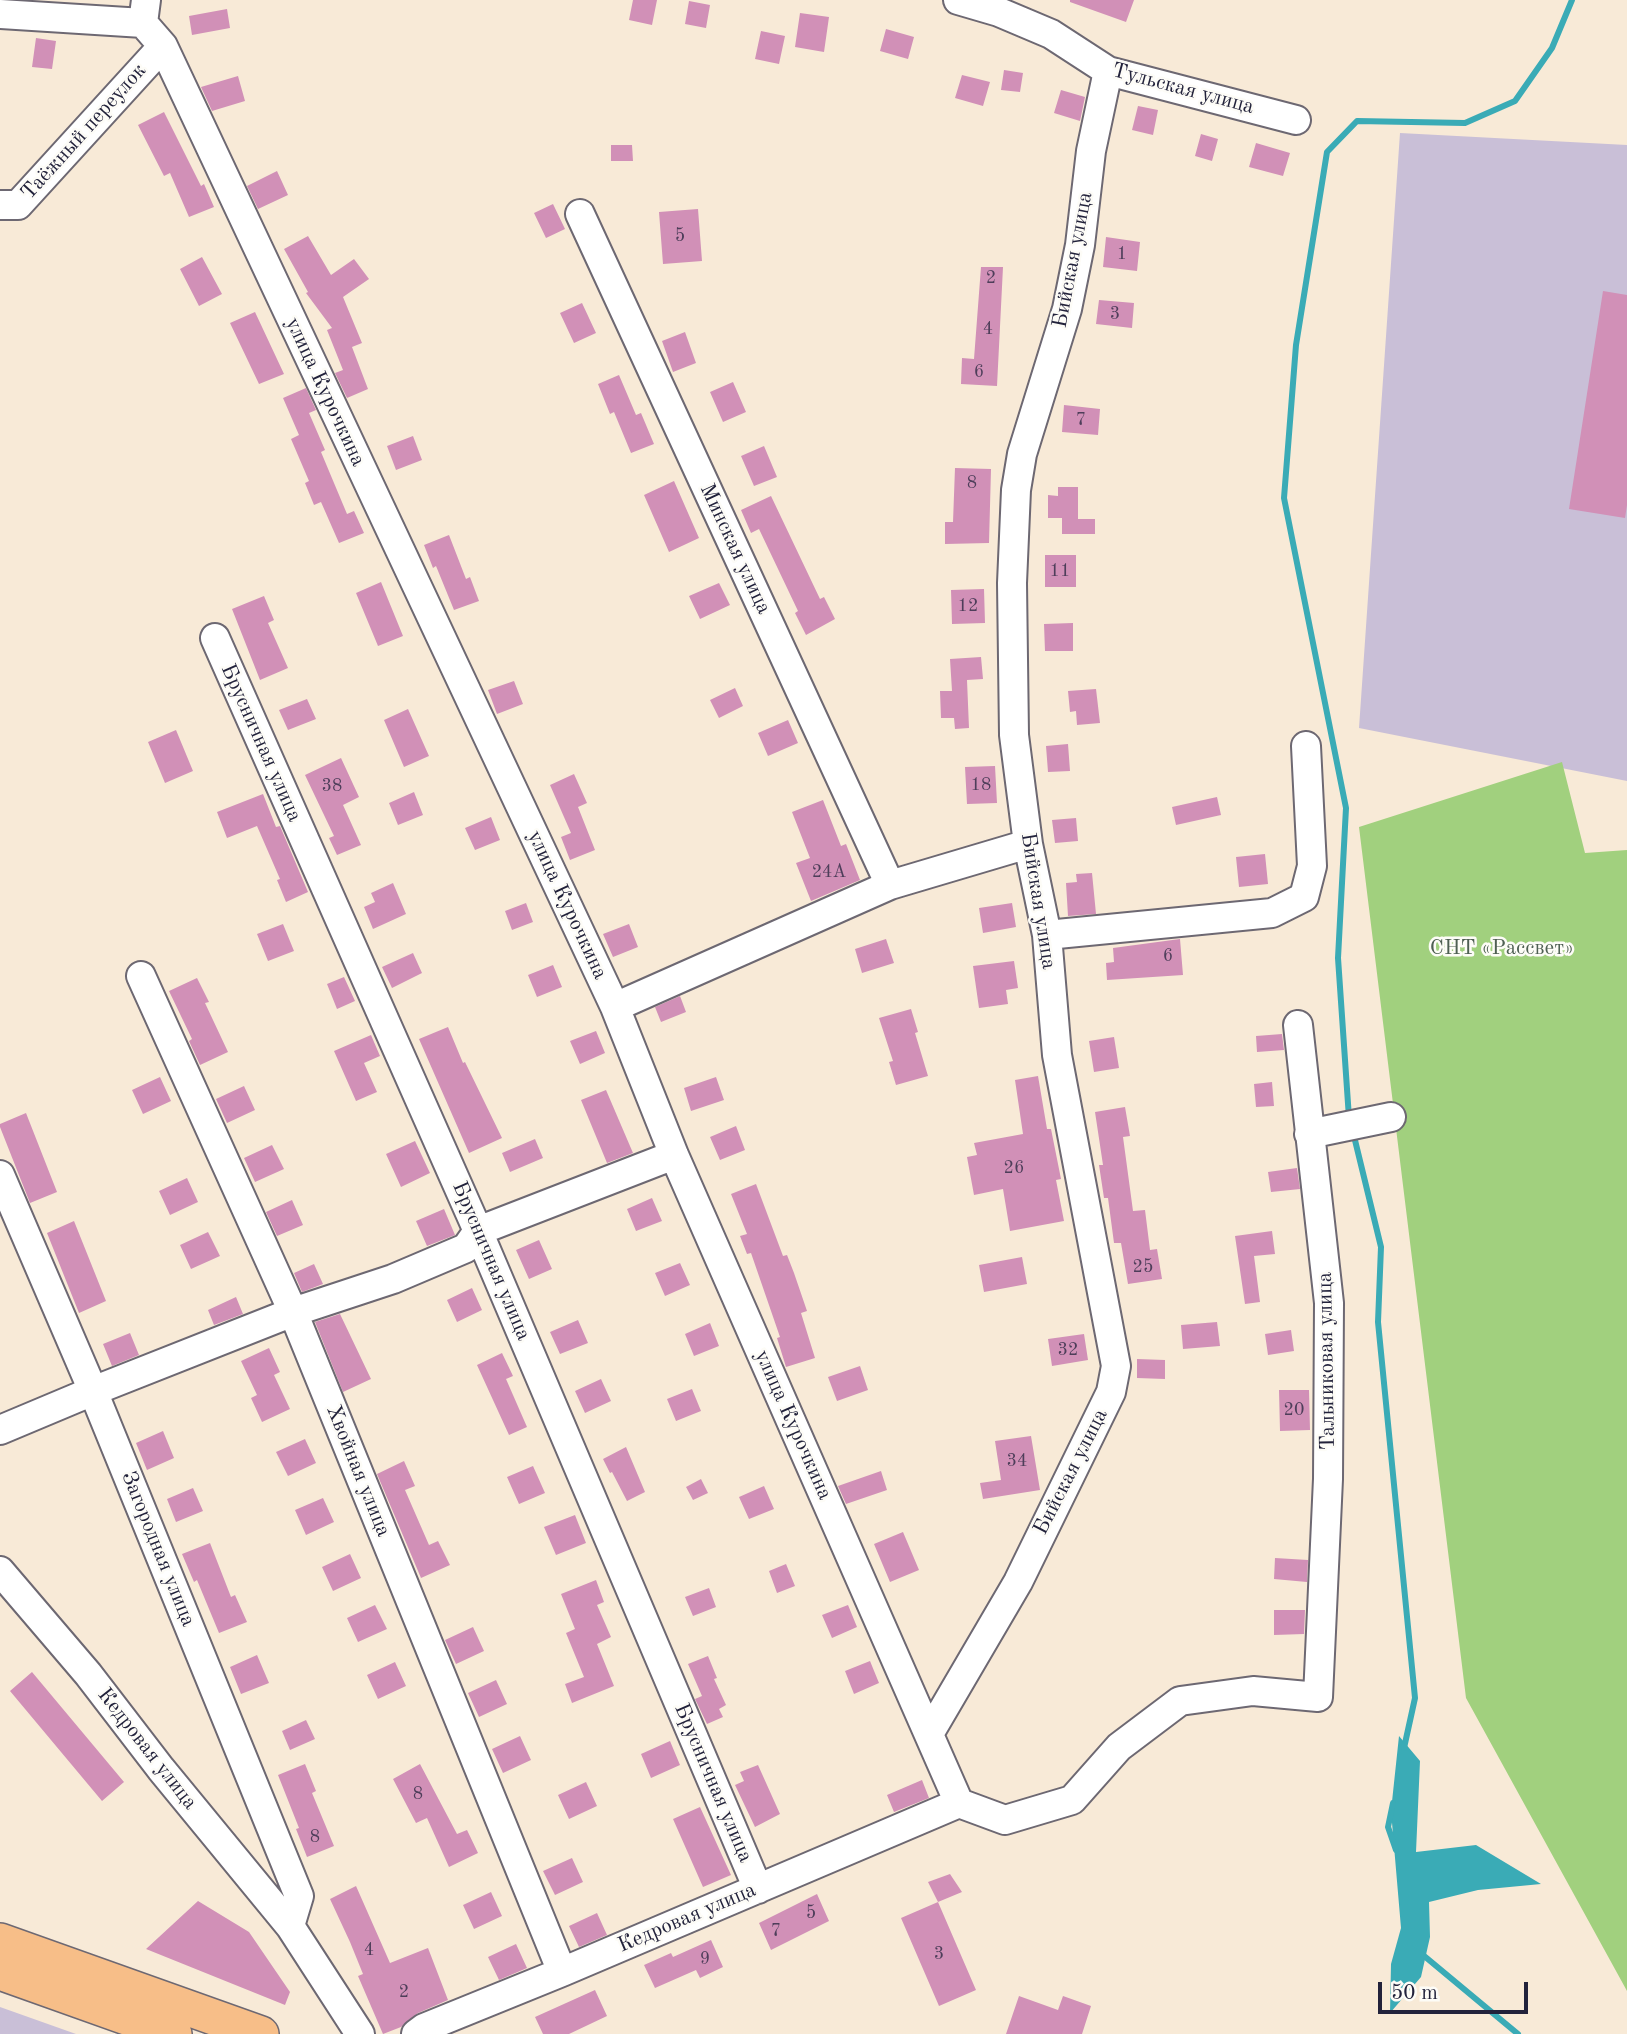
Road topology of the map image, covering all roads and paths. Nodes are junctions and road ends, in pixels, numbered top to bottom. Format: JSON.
{"nodes":[{"id":1,"x":958,"y":0,"type":"edge"},
{"id":2,"x":144,"y":12,"type":"edge"},
{"id":3,"x":0,"y":14,"type":"edge"},
{"id":4,"x":163,"y":46,"type":"junction"},
{"id":5,"x":1108,"y":71,"type":"junction"},
{"id":6,"x":1296,"y":121,"type":"dead end"},
{"id":7,"x":0,"y":205,"type":"edge"},
{"id":8,"x":580,"y":214,"type":"dead end"},
{"id":9,"x":215,"y":638,"type":"dead end"},
{"id":10,"x":1306,"y":746,"type":"dead end"},
{"id":11,"x":1028,"y":844,"type":"junction"},
{"id":12,"x":890,"y":885,"type":"junction"},
{"id":13,"x":1047,"y":935,"type":"junction"},
{"id":14,"x":141,"y":976,"type":"dead end"},
{"id":15,"x":615,"y":1007,"type":"junction"},
{"id":16,"x":1298,"y":1025,"type":"dead end"},
{"id":17,"x":1391,"y":1116,"type":"dead end"},
{"id":18,"x":1309,"y":1134,"type":"junction"},
{"id":19,"x":674,"y":1155,"type":"junction"},
{"id":20,"x":0,"y":1175,"type":"edge"},
{"id":21,"x":478,"y":1231,"type":"junction"},
{"id":22,"x":293,"y":1312,"type":"junction"},
{"id":23,"x":93,"y":1391,"type":"junction"},
{"id":24,"x":0,"y":1430,"type":"edge"},
{"id":25,"x":0,"y":1571,"type":"edge"},
{"id":26,"x":929,"y":1734,"type":"junction"},
{"id":27,"x":959,"y":1803,"type":"junction"},
{"id":28,"x":758,"y":1888,"type":"junction"},
{"id":29,"x":290,"y":1926,"type":"junction"},
{"id":30,"x":0,"y":1941,"type":"edge"},
{"id":31,"x":0,"y":1972,"type":"edge"},
{"id":32,"x":562,"y":1972,"type":"junction"},
{"id":33,"x":174,"y":2034,"type":"edge"},
{"id":34,"x":261,"y":2034,"type":"edge"},
{"id":35,"x":360,"y":2034,"type":"edge"},
{"id":36,"x":416,"y":2034,"type":"edge"}],
"edges":[{"from":1,"to":5,"type":"street","name":"Тульская улица"},
{"from":2,"to":3,"type":"street","name":"улица Курочкина"},
{"from":2,"to":4,"type":"street","name":"улица Курочкина"},
{"from":4,"to":7,"type":"street","name":"Таёжный переулок"},
{"from":4,"to":15,"type":"street","name":"улица Курочкина"},
{"from":5,"to":6,"type":"street","name":"Тульская улица"},
{"from":5,"to":11,"type":"street","name":"Бийская улица"},
{"from":8,"to":12,"type":"street","name":"Минская улица"},
{"from":9,"to":21,"type":"street","name":"Брусничная улица"},
{"from":10,"to":13,"type":"street"},
{"from":11,"to":12,"type":"street"},
{"from":11,"to":13,"type":"street","name":"Бийская улица"},
{"from":12,"to":15,"type":"street"},
{"from":13,"to":26,"type":"street","name":"Бийская улица"},
{"from":14,"to":22,"type":"street","name":"Хвойная улица"},
{"from":15,"to":19,"type":"street","name":"улица Курочкина"},
{"from":16,"to":18,"type":"street","name":"Тальниковая улица"},
{"from":17,"to":18,"type":"street"},
{"from":18,"to":27,"type":"street","name":"Тальниковая улица"},
{"from":19,"to":21,"type":"street"},
{"from":19,"to":26,"type":"street","name":"улица Курочкина"},
{"from":20,"to":23,"type":"street","name":"Загородная улица"},
{"from":21,"to":22,"type":"street"},
{"from":21,"to":28,"type":"street","name":"Брусничная улица"},
{"from":22,"to":23,"type":"street"},
{"from":22,"to":32,"type":"street","name":"Хвойная улица"},
{"from":23,"to":24,"type":"street"},
{"from":23,"to":29,"type":"street","name":"Загородная улица"},
{"from":25,"to":29,"type":"street","name":"Кедровая улица"},
{"from":26,"to":27,"type":"street","name":"улица Курочкина"},
{"from":27,"to":28,"type":"street","name":"Кедровая улица"},
{"from":28,"to":32,"type":"street","name":"Кедровая улица"},
{"from":29,"to":35,"type":"street","name":"Кедровая улица"},
{"from":30,"to":34,"type":"main road"},
{"from":31,"to":33,"type":"main road"},
{"from":32,"to":36,"type":"street","name":"Кедровая улица"}]}
